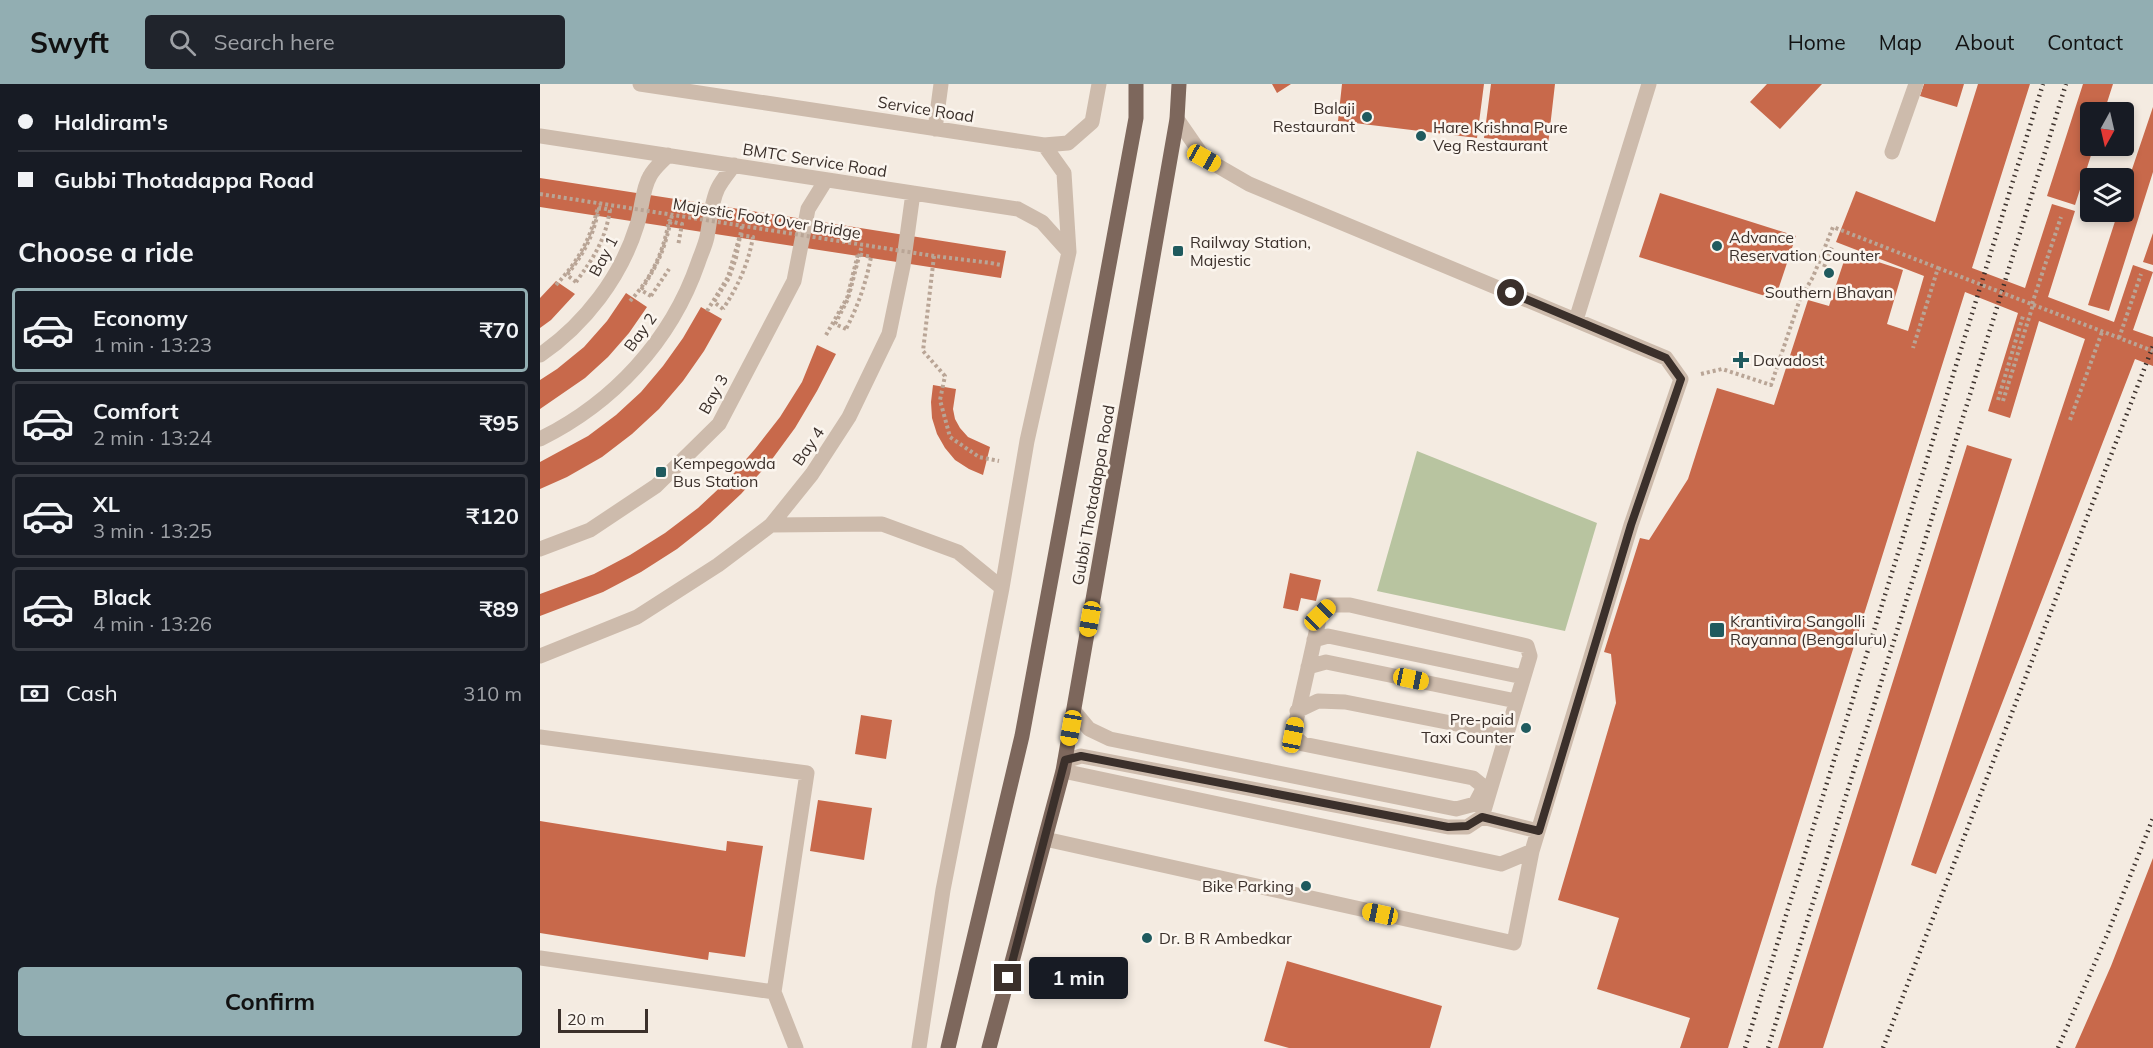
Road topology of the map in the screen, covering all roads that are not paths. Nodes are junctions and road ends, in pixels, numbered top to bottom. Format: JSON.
{"nodes":[{"id":1,"x":640,"y":84,"type":"edge"},
{"id":2,"x":941,"y":84,"type":"edge"},
{"id":3,"x":1099,"y":84,"type":"edge"},
{"id":4,"x":1136,"y":84,"type":"edge"},
{"id":5,"x":1179,"y":84,"type":"edge"},
{"id":6,"x":1649,"y":84,"type":"edge"},
{"id":7,"x":1916,"y":84,"type":"edge"},
{"id":8,"x":679,"y":87,"type":"edge"},
{"id":9,"x":1177,"y":119,"type":"junction"},
{"id":10,"x":935,"y":129,"type":"junction"},
{"id":11,"x":540,"y":136,"type":"edge"},
{"id":12,"x":1044,"y":146,"type":"junction"},
{"id":13,"x":1892,"y":152,"type":"dead end"},
{"id":14,"x":668,"y":155,"type":"junction"},
{"id":15,"x":734,"y":165,"type":"junction"},
{"id":16,"x":826,"y":180,"type":"junction"},
{"id":17,"x":913,"y":193,"type":"junction"},
{"id":18,"x":1069,"y":252,"type":"junction"},
{"id":19,"x":1576,"y":320,"type":"junction"},
{"id":20,"x":540,"y":355,"type":"edge"},
{"id":21,"x":540,"y":440,"type":"edge"},
{"id":22,"x":771,"y":525,"type":"junction"},
{"id":23,"x":540,"y":549,"type":"edge"},
{"id":24,"x":1002,"y":588,"type":"junction"},
{"id":25,"x":1314,"y":640,"type":"junction"},
{"id":26,"x":540,"y":656,"type":"edge"},
{"id":27,"x":1308,"y":667,"type":"junction"},
{"id":28,"x":1523,"y":677,"type":"junction"},
{"id":29,"x":1516,"y":701,"type":"junction"},
{"id":30,"x":1074,"y":711,"type":"junction"},
{"id":31,"x":1297,"y":711,"type":"junction"},
{"id":32,"x":1507,"y":735,"type":"junction"},
{"id":33,"x":540,"y":737,"type":"edge"},
{"id":34,"x":1064,"y":766,"type":"junction"},
{"id":35,"x":1482,"y":817,"type":"junction"},
{"id":36,"x":1539,"y":831,"type":"junction"},
{"id":37,"x":1046,"y":840,"type":"junction"},
{"id":38,"x":1532,"y":851,"type":"junction"},
{"id":39,"x":540,"y":958,"type":"edge"},
{"id":40,"x":774,"y":992,"type":"junction"},
{"id":41,"x":796,"y":1048,"type":"edge"},
{"id":42,"x":919,"y":1048,"type":"edge"},
{"id":43,"x":948,"y":1048,"type":"edge"},
{"id":44,"x":989,"y":1048,"type":"edge"}],
"edges":[{"from":1,"to":8,"type":"lane","name":"Service Road"},
{"from":2,"to":10,"type":"lane"},
{"from":3,"to":12,"type":"lane","name":"Service Road"},
{"from":4,"to":43,"type":"main road","name":"Gubbi Thotadappa Road"},
{"from":5,"to":9,"type":"main road","name":"Gubbi Thotadappa Road"},
{"from":6,"to":19,"type":"lane"},
{"from":7,"to":13,"type":"lane"},
{"from":8,"to":10,"type":"lane","name":"Service Road"},
{"from":9,"to":19,"type":"lane"},
{"from":9,"to":30,"type":"main road","name":"Gubbi Thotadappa Road"},
{"from":10,"to":12,"type":"lane","name":"Service Road"},
{"from":11,"to":14,"type":"lane","name":"BMTC Service Road"},
{"from":12,"to":18,"type":"lane"},
{"from":14,"to":15,"type":"lane","name":"BMTC Service Road"},
{"from":14,"to":20,"type":"lane","name":"Bay 1"},
{"from":15,"to":16,"type":"lane","name":"BMTC Service Road"},
{"from":15,"to":21,"type":"lane","name":"Bay 2"},
{"from":16,"to":17,"type":"lane","name":"BMTC Service Road"},
{"from":16,"to":23,"type":"lane","name":"Bay 3"},
{"from":17,"to":18,"type":"lane","name":"BMTC Service Road"},
{"from":17,"to":22,"type":"lane","name":"Bay 4"},
{"from":18,"to":24,"type":"lane"},
{"from":19,"to":36,"type":"lane"},
{"from":22,"to":24,"type":"lane"},
{"from":22,"to":26,"type":"lane","name":"Bay 4"},
{"from":24,"to":42,"type":"lane"},
{"from":25,"to":27,"type":"lane"},
{"from":25,"to":28,"type":"lane"},
{"from":25,"to":28,"type":"lane"},
{"from":27,"to":29,"type":"lane"},
{"from":27,"to":31,"type":"lane"},
{"from":28,"to":29,"type":"lane"},
{"from":29,"to":32,"type":"lane"},
{"from":30,"to":31,"type":"lane"},
{"from":30,"to":34,"type":"main road","name":"Gubbi Thotadappa Road"},
{"from":31,"to":32,"type":"lane"},
{"from":32,"to":35,"type":"lane"},
{"from":33,"to":40,"type":"lane"},
{"from":34,"to":35,"type":"lane"},
{"from":34,"to":37,"type":"main road","name":"Gubbi Thotadappa Road"},
{"from":34,"to":38,"type":"lane"},
{"from":35,"to":36,"type":"lane"},
{"from":36,"to":38,"type":"lane"},
{"from":37,"to":38,"type":"lane"},
{"from":37,"to":44,"type":"main road","name":"Gubbi Thotadappa Road"},
{"from":39,"to":40,"type":"lane"},
{"from":40,"to":41,"type":"lane"}]}
